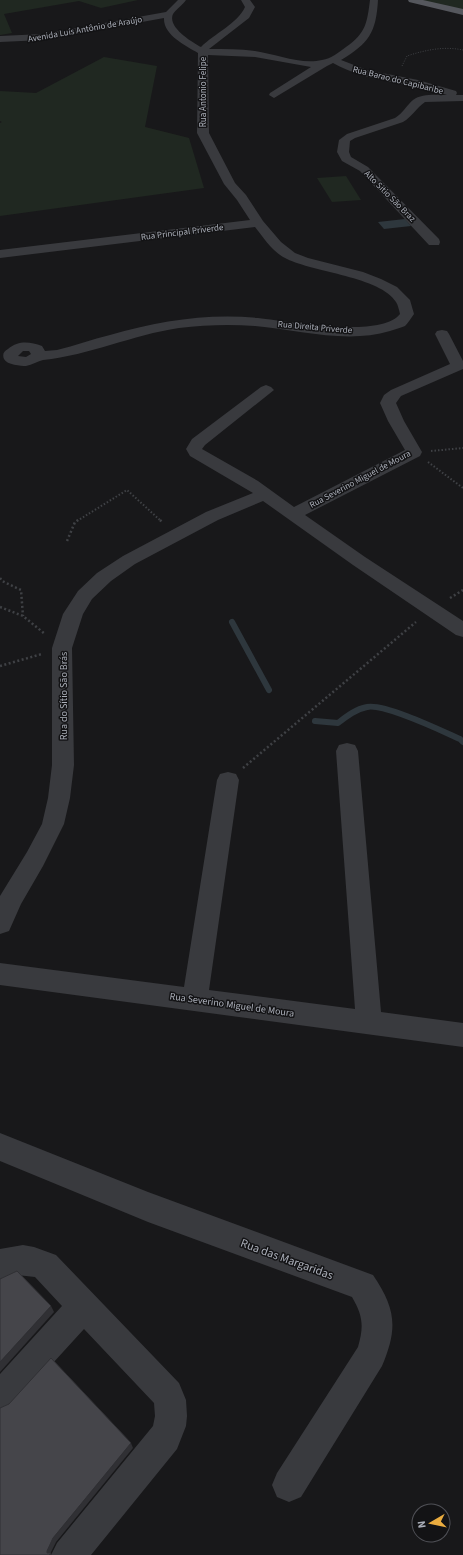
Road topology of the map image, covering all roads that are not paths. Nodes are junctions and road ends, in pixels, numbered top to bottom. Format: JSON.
{"nodes":[{"id":1,"x":182,"y":0,"type":"edge"},
{"id":2,"x":245,"y":0,"type":"edge"},
{"id":3,"x":374,"y":0,"type":"edge"},
{"id":4,"x":412,"y":0,"type":"edge"},
{"id":5,"x":463,"y":12,"type":"edge"},
{"id":6,"x":170,"y":14,"type":"junction"},
{"id":7,"x":0,"y":39,"type":"edge"},
{"id":8,"x":202,"y":51,"type":"junction"},
{"id":9,"x":334,"y":60,"type":"junction"},
{"id":10,"x":324,"y":63,"type":"junction"},
{"id":11,"x":274,"y":95,"type":"dead end"},
{"id":12,"x":463,"y":97,"type":"edge"},
{"id":13,"x":258,"y":223,"type":"junction"},
{"id":14,"x":434,"y":242,"type":"dead end"},
{"id":15,"x":0,"y":254,"type":"edge"},
{"id":16,"x":442,"y":334,"type":"dead end"},
{"id":17,"x":38,"y":356,"type":"dead end"},
{"id":18,"x":266,"y":390,"type":"dead end"},
{"id":19,"x":266,"y":494,"type":"junction"},
{"id":20,"x":293,"y":514,"type":"junction"},
{"id":21,"x":463,"y":630,"type":"edge"},
{"id":22,"x":347,"y":750,"type":"dead end"},
{"id":23,"x":228,"y":780,"type":"road end"},
{"id":24,"x":0,"y":924,"type":"edge"},
{"id":25,"x":0,"y":974,"type":"edge"},
{"id":26,"x":195,"y":999,"type":"junction"},
{"id":27,"x":369,"y":1023,"type":"junction"},
{"id":28,"x":463,"y":1035,"type":"edge"},
{"id":29,"x":0,"y":1147,"type":"edge"},
{"id":30,"x":0,"y":1264,"type":"edge"},
{"id":31,"x":84,"y":1305,"type":"junction"},
{"id":32,"x":0,"y":1398,"type":"edge"},
{"id":33,"x":289,"y":1485,"type":"dead end"},
{"id":34,"x":69,"y":1555,"type":"edge"}],
"edges":[{"from":1,"to":6,"type":"street"},
{"from":2,"to":8,"type":"street"},
{"from":3,"to":9,"type":"street"},
{"from":4,"to":5,"type":"main road"},
{"from":6,"to":7,"type":"street","name":"Avenida Luís Antônio de Araújo"},
{"from":6,"to":8,"type":"street"},
{"from":8,"to":10,"type":"street"},
{"from":8,"to":13,"type":"street","name":"Rua Antonio Felipe"},
{"from":9,"to":10,"type":"street"},
{"from":9,"to":12,"type":"street","name":"Rua Barao do Capibaribe"},
{"from":10,"to":11,"type":"street"},
{"from":12,"to":14,"type":"street","name":"Alto Sitio São Braz"},
{"from":13,"to":15,"type":"street","name":"Rua Principal Priverde"},
{"from":13,"to":17,"type":"street","name":"Rua Direita Priverde"},
{"from":16,"to":20,"type":"street","name":"Rua Severino Miguel de Moura"},
{"from":18,"to":19,"type":"street"},
{"from":19,"to":20,"type":"street"},
{"from":19,"to":24,"type":"street","name":"Rua do Sítio São Brás"},
{"from":20,"to":21,"type":"street"},
{"from":22,"to":27,"type":"street"},
{"from":23,"to":26,"type":"street"},
{"from":25,"to":26,"type":"street","name":"Rua Severino Miguel de Moura"},
{"from":26,"to":27,"type":"street","name":"Rua Severino Miguel de Moura"},
{"from":27,"to":28,"type":"street","name":"Rua Severino Miguel de Moura"},
{"from":29,"to":33,"type":"street","name":"Rua das Margaridas"},
{"from":30,"to":31,"type":"street"},
{"from":31,"to":32,"type":"street"},
{"from":31,"to":34,"type":"street"}]}
